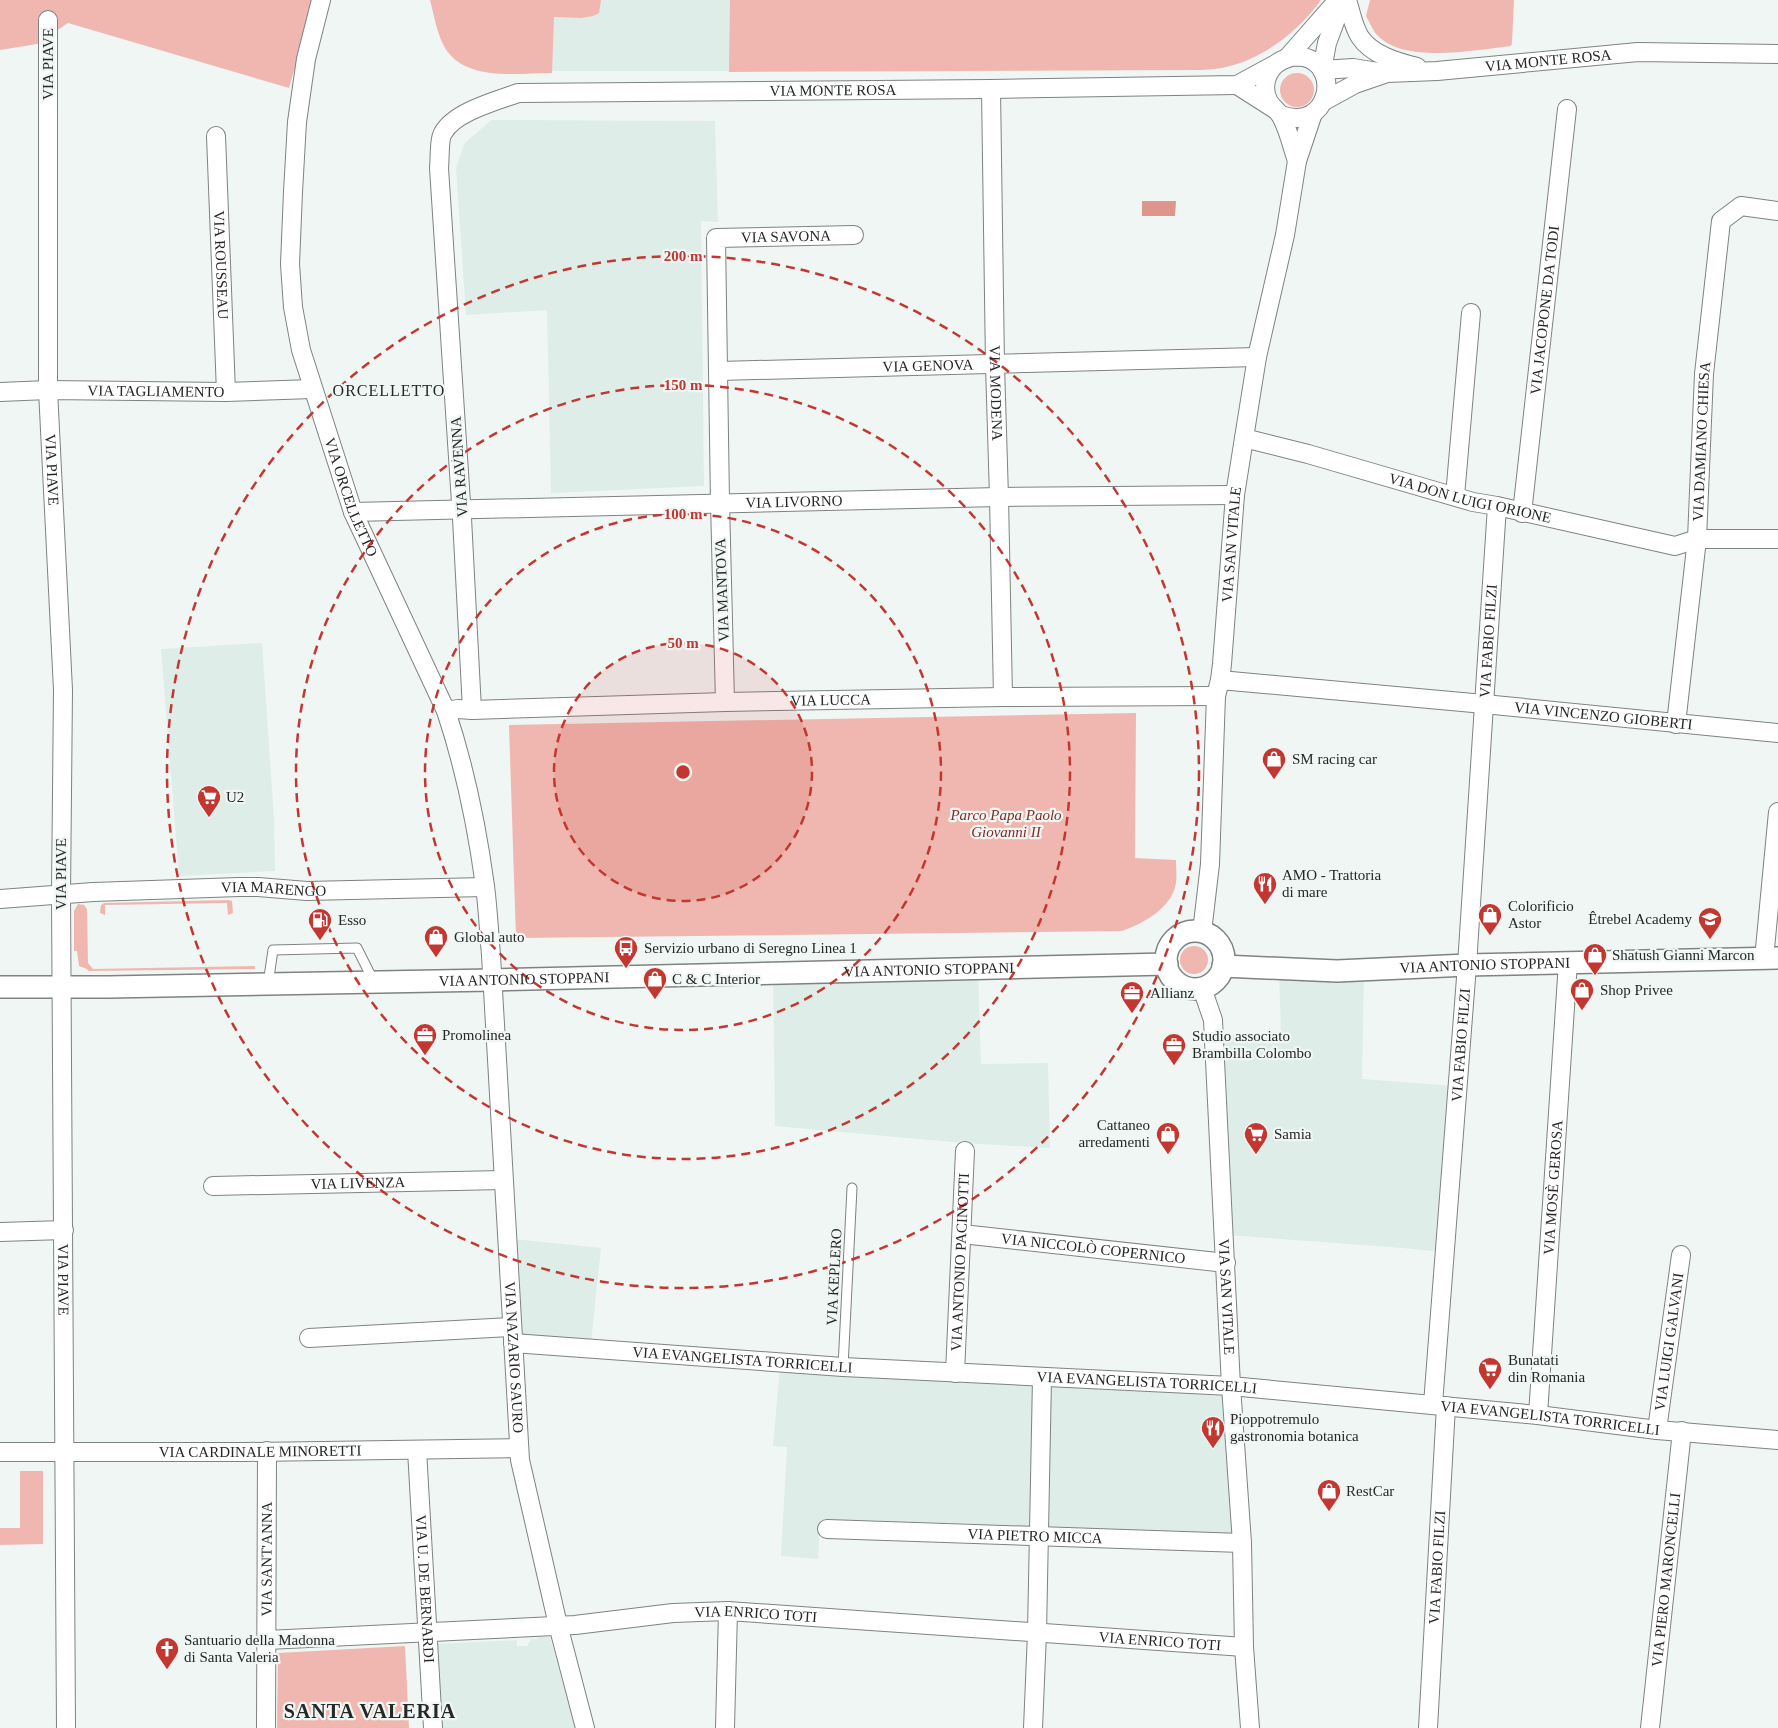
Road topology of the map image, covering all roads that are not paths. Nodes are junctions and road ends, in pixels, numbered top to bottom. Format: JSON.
{"nodes":[{"id":1,"x":321,"y":0,"type":"edge"},
{"id":2,"x":1339,"y":0,"type":"edge"},
{"id":3,"x":1342,"y":0,"type":"edge"},
{"id":4,"x":1347,"y":0,"type":"edge"},
{"id":5,"x":48,"y":20,"type":"dead end"},
{"id":6,"x":1778,"y":54,"type":"edge"},
{"id":7,"x":1280,"y":61,"type":"junction"},
{"id":8,"x":1322,"y":70,"type":"junction"},
{"id":9,"x":1437,"y":71,"type":"junction"},
{"id":10,"x":1387,"y":73,"type":"junction"},
{"id":11,"x":1237,"y":85,"type":"junction"},
{"id":12,"x":991,"y":89,"type":"junction"},
{"id":13,"x":1319,"y":107,"type":"junction"},
{"id":14,"x":1567,"y":108,"type":"dead end"},
{"id":15,"x":1277,"y":111,"type":"junction"},
{"id":16,"x":441,"y":134,"type":"joint"},
{"id":17,"x":216,"y":136,"type":"dead end"},
{"id":18,"x":1298,"y":161,"type":"junction"},
{"id":19,"x":1778,"y":211,"type":"edge"},
{"id":20,"x":854,"y":235,"type":"dead end"},
{"id":21,"x":716,"y":238,"type":"joint"},
{"id":22,"x":1471,"y":314,"type":"dead end"},
{"id":23,"x":1257,"y":357,"type":"junction"},
{"id":24,"x":995,"y":365,"type":"junction"},
{"id":25,"x":719,"y":371,"type":"junction"},
{"id":26,"x":312,"y":389,"type":"junction"},
{"id":27,"x":48,"y":390,"type":"junction"},
{"id":28,"x":0,"y":392,"type":"edge"},
{"id":29,"x":226,"y":392,"type":"junction"},
{"id":30,"x":1244,"y":438,"type":"junction"},
{"id":31,"x":1235,"y":495,"type":"junction"},
{"id":32,"x":999,"y":496,"type":"junction"},
{"id":33,"x":1455,"y":496,"type":"junction"},
{"id":34,"x":720,"y":502,"type":"junction"},
{"id":35,"x":1498,"y":506,"type":"junction"},
{"id":36,"x":461,"y":509,"type":"junction"},
{"id":37,"x":353,"y":512,"type":"junction"},
{"id":38,"x":1522,"y":513,"type":"junction"},
{"id":39,"x":1697,"y":539,"type":"junction"},
{"id":40,"x":1778,"y":539,"type":"edge"},
{"id":41,"x":1218,"y":688,"type":"junction"},
{"id":42,"x":1003,"y":697,"type":"junction"},
{"id":43,"x":725,"y":702,"type":"junction"},
{"id":44,"x":1484,"y":704,"type":"junction"},
{"id":45,"x":472,"y":710,"type":"junction"},
{"id":46,"x":446,"y":711,"type":"junction"},
{"id":47,"x":1676,"y":724,"type":"junction"},
{"id":48,"x":1778,"y":733,"type":"edge"},
{"id":49,"x":1778,"y":812,"type":"edge"},
{"id":50,"x":486,"y":887,"type":"junction"},
{"id":51,"x":61,"y":894,"type":"junction"},
{"id":52,"x":0,"y":899,"type":"edge"},
{"id":53,"x":1202,"y":932,"type":"junction"},
{"id":54,"x":1771,"y":959,"type":"edge"},
{"id":55,"x":1568,"y":962,"type":"junction"},
{"id":56,"x":1167,"y":964,"type":"junction"},
{"id":57,"x":1467,"y":964,"type":"junction"},
{"id":58,"x":1223,"y":966,"type":"junction"},
{"id":59,"x":492,"y":980,"type":"junction"},
{"id":60,"x":374,"y":982,"type":"junction"},
{"id":61,"x":268,"y":984,"type":"junction"},
{"id":62,"x":61,"y":986,"type":"junction"},
{"id":63,"x":0,"y":987,"type":"edge"},
{"id":64,"x":1202,"y":988,"type":"junction"},
{"id":65,"x":965,"y":1151,"type":"dead end"},
{"id":66,"x":503,"y":1180,"type":"junction"},
{"id":67,"x":213,"y":1186,"type":"dead end"},
{"id":68,"x":852,"y":1188,"type":"dead end"},
{"id":69,"x":64,"y":1230,"type":"junction"},
{"id":70,"x":0,"y":1232,"type":"edge"},
{"id":71,"x":962,"y":1234,"type":"junction"},
{"id":72,"x":1681,"y":1255,"type":"dead end"},
{"id":73,"x":1226,"y":1263,"type":"junction"},
{"id":74,"x":513,"y":1335,"type":"junction"},
{"id":75,"x":309,"y":1338,"type":"dead end"},
{"id":76,"x":843,"y":1368,"type":"junction"},
{"id":77,"x":955,"y":1373,"type":"junction"},
{"id":78,"x":1042,"y":1378,"type":"junction"},
{"id":79,"x":1231,"y":1386,"type":"junction"},
{"id":80,"x":1439,"y":1405,"type":"junction"},
{"id":81,"x":1538,"y":1414,"type":"junction"},
{"id":82,"x":1657,"y":1430,"type":"junction"},
{"id":83,"x":1682,"y":1431,"type":"junction"},
{"id":84,"x":1778,"y":1440,"type":"edge"},
{"id":85,"x":520,"y":1448,"type":"junction"},
{"id":86,"x":418,"y":1450,"type":"junction"},
{"id":87,"x":267,"y":1451,"type":"junction"},
{"id":88,"x":0,"y":1452,"type":"edge"},
{"id":89,"x":64,"y":1452,"type":"junction"},
{"id":90,"x":827,"y":1529,"type":"dead end"},
{"id":91,"x":1040,"y":1536,"type":"junction"},
{"id":92,"x":1242,"y":1542,"type":"junction"},
{"id":93,"x":728,"y":1611,"type":"junction"},
{"id":94,"x":558,"y":1626,"type":"junction"},
{"id":95,"x":427,"y":1631,"type":"junction"},
{"id":96,"x":1037,"y":1634,"type":"junction"},
{"id":97,"x":267,"y":1640,"type":"junction"},
{"id":98,"x":1244,"y":1647,"type":"junction"},
{"id":99,"x":66,"y":1728,"type":"edge"},
{"id":100,"x":266,"y":1728,"type":"edge"},
{"id":101,"x":433,"y":1728,"type":"edge"},
{"id":102,"x":585,"y":1728,"type":"edge"},
{"id":103,"x":725,"y":1728,"type":"edge"},
{"id":104,"x":1033,"y":1728,"type":"edge"},
{"id":105,"x":1250,"y":1728,"type":"edge"},
{"id":106,"x":1428,"y":1728,"type":"edge"},
{"id":107,"x":1650,"y":1728,"type":"edge"}],
"edges":[{"from":1,"to":26,"type":"street","name":"VIA ORCELLETTO"},
{"from":2,"to":7,"type":"street"},
{"from":3,"to":8,"type":"street"},
{"from":4,"to":9,"type":"street"},
{"from":5,"to":27,"type":"street","name":"VIA PIAVE"},
{"from":6,"to":9,"type":"street","name":"VIA MONTE ROSA"},
{"from":7,"to":8,"type":"street"},
{"from":7,"to":11,"type":"street","name":"VIA MONTE ROSA"},
{"from":7,"to":15,"type":"street"},
{"from":8,"to":10,"type":"street"},
{"from":8,"to":13,"type":"street"},
{"from":9,"to":10,"type":"street","name":"VIA MONTE ROSA"},
{"from":10,"to":13,"type":"street","name":"VIA MONTE ROSA"},
{"from":11,"to":12,"type":"street","name":"VIA MONTE ROSA"},
{"from":11,"to":15,"type":"street"},
{"from":12,"to":16,"type":"street","name":"VIA MONTE ROSA"},
{"from":12,"to":24,"type":"street","name":"VIA MODENA"},
{"from":13,"to":15,"type":"street"},
{"from":13,"to":18,"type":"street","name":"VIA SAN VITALE"},
{"from":14,"to":38,"type":"street","name":"VIA JACOPONE DA TODI"},
{"from":15,"to":18,"type":"street"},
{"from":16,"to":36,"type":"street","name":"VIA RAVENNA"},
{"from":17,"to":29,"type":"street","name":"VIA ROUSSEAU"},
{"from":18,"to":23,"type":"street","name":"VIA SAN VITALE"},
{"from":19,"to":39,"type":"street","name":"VIA DAMIANO CHIESA"},
{"from":20,"to":21,"type":"street","name":"VIA SAVONA"},
{"from":21,"to":25,"type":"street","name":"VIA MANTOVA"},
{"from":22,"to":33,"type":"street"},
{"from":23,"to":24,"type":"street","name":"VIA GENOVA"},
{"from":23,"to":30,"type":"street","name":"VIA SAN VITALE"},
{"from":24,"to":25,"type":"street","name":"VIA GENOVA"},
{"from":24,"to":32,"type":"street","name":"VIA MODENA"},
{"from":25,"to":34,"type":"street","name":"VIA MANTOVA"},
{"from":26,"to":29,"type":"street","name":"VIA TAGLIAMENTO"},
{"from":26,"to":37,"type":"street","name":"VIA ORCELLETTO"},
{"from":27,"to":28,"type":"street","name":"VIA TAGLIAMENTO"},
{"from":27,"to":29,"type":"street","name":"VIA TAGLIAMENTO"},
{"from":27,"to":51,"type":"street","name":"VIA PIAVE"},
{"from":30,"to":31,"type":"street","name":"VIA SAN VITALE"},
{"from":30,"to":33,"type":"street","name":"VIA DON LUIGI ORIONE"},
{"from":31,"to":32,"type":"street","name":"VIA LIVORNO"},
{"from":31,"to":41,"type":"street","name":"VIA SAN VITALE"},
{"from":32,"to":34,"type":"street","name":"VIA LIVORNO"},
{"from":32,"to":42,"type":"street","name":"VIA MODENA"},
{"from":33,"to":35,"type":"street","name":"VIA DON LUIGI ORIONE"},
{"from":34,"to":36,"type":"street","name":"VIA LIVORNO"},
{"from":34,"to":43,"type":"street","name":"VIA MANTOVA"},
{"from":35,"to":38,"type":"street","name":"VIA DON LUIGI ORIONE"},
{"from":35,"to":44,"type":"street","name":"VIA FABIO FILZI"},
{"from":36,"to":37,"type":"street","name":"VIA LIVORNO"},
{"from":36,"to":45,"type":"street","name":"VIA RAVENNA"},
{"from":37,"to":46,"type":"street","name":"VIA ORCELLETTO"},
{"from":38,"to":39,"type":"street","name":"VIA DON LUIGI ORIONE"},
{"from":39,"to":40,"type":"street","name":"VIA DON LUIGI ORIONE"},
{"from":39,"to":47,"type":"street","name":"VIA DAMIANO CHIESA"},
{"from":41,"to":42,"type":"street","name":"VIA LUCCA"},
{"from":41,"to":44,"type":"street","name":"VIA VINCENZO GIOBERTI"},
{"from":41,"to":53,"type":"street","name":"VIA SAN VITALE"},
{"from":42,"to":43,"type":"street","name":"VIA LUCCA"},
{"from":43,"to":45,"type":"street","name":"VIA LUCCA"},
{"from":44,"to":47,"type":"street","name":"VIA VINCENZO GIOBERTI"},
{"from":44,"to":57,"type":"street","name":"VIA FABIO FILZI"},
{"from":45,"to":46,"type":"street","name":"VIA LUCCA"},
{"from":46,"to":50,"type":"street","name":"VIA ORCELLETTO"},
{"from":47,"to":48,"type":"street","name":"VIA VINCENZO GIOBERTI"},
{"from":49,"to":54,"type":"street"},
{"from":50,"to":51,"type":"street","name":"VIA MARENGO"},
{"from":50,"to":59,"type":"street","name":"VIA ORCELLETTO"},
{"from":51,"to":52,"type":"street","name":"VIA MARENGO"},
{"from":51,"to":62,"type":"street","name":"VIA PIAVE"},
{"from":53,"to":56,"type":"street"},
{"from":53,"to":58,"type":"street"},
{"from":54,"to":55,"type":"street","name":"VIA ANTONIO STOPPANI"},
{"from":55,"to":57,"type":"street","name":"VIA ANTONIO STOPPANI"},
{"from":55,"to":81,"type":"street","name":"VIA MOSÈ GEROSA"},
{"from":56,"to":59,"type":"street","name":"VIA ANTONIO STOPPANI"},
{"from":56,"to":64,"type":"street"},
{"from":57,"to":58,"type":"street","name":"VIA ANTONIO STOPPANI"},
{"from":57,"to":80,"type":"street","name":"VIA FABIO FILZI"},
{"from":58,"to":64,"type":"street"},
{"from":59,"to":60,"type":"street","name":"VIA ANTONIO STOPPANI"},
{"from":59,"to":66,"type":"street","name":"VIA NAZARIO SAURO"},
{"from":60,"to":61,"type":"street","name":"VIA ANTONIO STOPPANI"},
{"from":60,"to":61,"type":"lane"},
{"from":61,"to":62,"type":"street","name":"VIA ANTONIO STOPPANI"},
{"from":62,"to":63,"type":"street","name":"VIA ANTONIO STOPPANI"},
{"from":62,"to":69,"type":"street","name":"VIA PIAVE"},
{"from":64,"to":73,"type":"street","name":"VIA SAN VITALE"},
{"from":65,"to":71,"type":"street","name":"VIA ANTONIO PACINOTTI"},
{"from":66,"to":67,"type":"street","name":"VIA LIVENZA"},
{"from":66,"to":74,"type":"street","name":"VIA NAZARIO SAURO"},
{"from":68,"to":76,"type":"lane","name":"VIA KEPLERO"},
{"from":69,"to":70,"type":"street"},
{"from":69,"to":89,"type":"street","name":"VIA PIAVE"},
{"from":71,"to":73,"type":"street","name":"VIA NICCOLÒ COPERNICO"},
{"from":71,"to":77,"type":"street","name":"VIA ANTONIO PACINOTTI"},
{"from":72,"to":82,"type":"street","name":"VIA LUIGI GALVANI"},
{"from":73,"to":79,"type":"street","name":"VIA SAN VITALE"},
{"from":74,"to":75,"type":"street","name":"VIA EVANGELISTA TORRICELLI"},
{"from":74,"to":76,"type":"street","name":"VIA EVANGELISTA TORRICELLI"},
{"from":74,"to":85,"type":"street","name":"VIA NAZARIO SAURO"},
{"from":76,"to":77,"type":"street","name":"VIA EVANGELISTA TORRICELLI"},
{"from":77,"to":78,"type":"street","name":"VIA EVANGELISTA TORRICELLI"},
{"from":78,"to":79,"type":"street","name":"VIA EVANGELISTA TORRICELLI"},
{"from":78,"to":91,"type":"street"},
{"from":79,"to":80,"type":"street","name":"VIA EVANGELISTA TORRICELLI"},
{"from":79,"to":92,"type":"street","name":"VIA SAN VITALE"},
{"from":80,"to":81,"type":"street","name":"VIA EVANGELISTA TORRICELLI"},
{"from":80,"to":106,"type":"street","name":"VIA FABIO FILZI"},
{"from":81,"to":82,"type":"street","name":"VIA EVANGELISTA TORRICELLI"},
{"from":82,"to":83,"type":"street","name":"VIA EVANGELISTA TORRICELLI"},
{"from":83,"to":84,"type":"street","name":"VIA EVANGELISTA TORRICELLI"},
{"from":83,"to":107,"type":"street","name":"VIA PIERO MARONCELLI"},
{"from":85,"to":86,"type":"street","name":"VIA CARDINALE MINORETTI"},
{"from":85,"to":94,"type":"street","name":"VIA NAZARIO SAURO"},
{"from":86,"to":87,"type":"street","name":"VIA CARDINALE MINORETTI"},
{"from":86,"to":95,"type":"street","name":"VIA U. DE BERNARDI"},
{"from":87,"to":89,"type":"street","name":"VIA CARDINALE MINORETTI"},
{"from":87,"to":97,"type":"street","name":"VIA SANT'ANNA"},
{"from":88,"to":89,"type":"street","name":"VIA CARDINALE MINORETTI"},
{"from":89,"to":99,"type":"street","name":"VIA PIAVE"},
{"from":90,"to":91,"type":"street","name":"VIA PIETRO MICCA"},
{"from":91,"to":92,"type":"street","name":"VIA PIETRO MICCA"},
{"from":91,"to":96,"type":"street"},
{"from":92,"to":98,"type":"street","name":"VIA SAN VITALE"},
{"from":93,"to":94,"type":"street","name":"VIA ENRICO TOTI"},
{"from":93,"to":96,"type":"street","name":"VIA ENRICO TOTI"},
{"from":93,"to":103,"type":"street"},
{"from":94,"to":95,"type":"street","name":"VIA ENRICO TOTI"},
{"from":94,"to":102,"type":"street","name":"VIA NAZARIO SAURO"},
{"from":95,"to":97,"type":"street","name":"VIA ENRICO TOTI"},
{"from":95,"to":101,"type":"street","name":"VIA U. DE BERNARDI"},
{"from":96,"to":98,"type":"street","name":"VIA ENRICO TOTI"},
{"from":96,"to":104,"type":"street"},
{"from":97,"to":100,"type":"street","name":"VIA SANT'ANNA"},
{"from":98,"to":105,"type":"street","name":"VIA SAN VITALE"}]}
